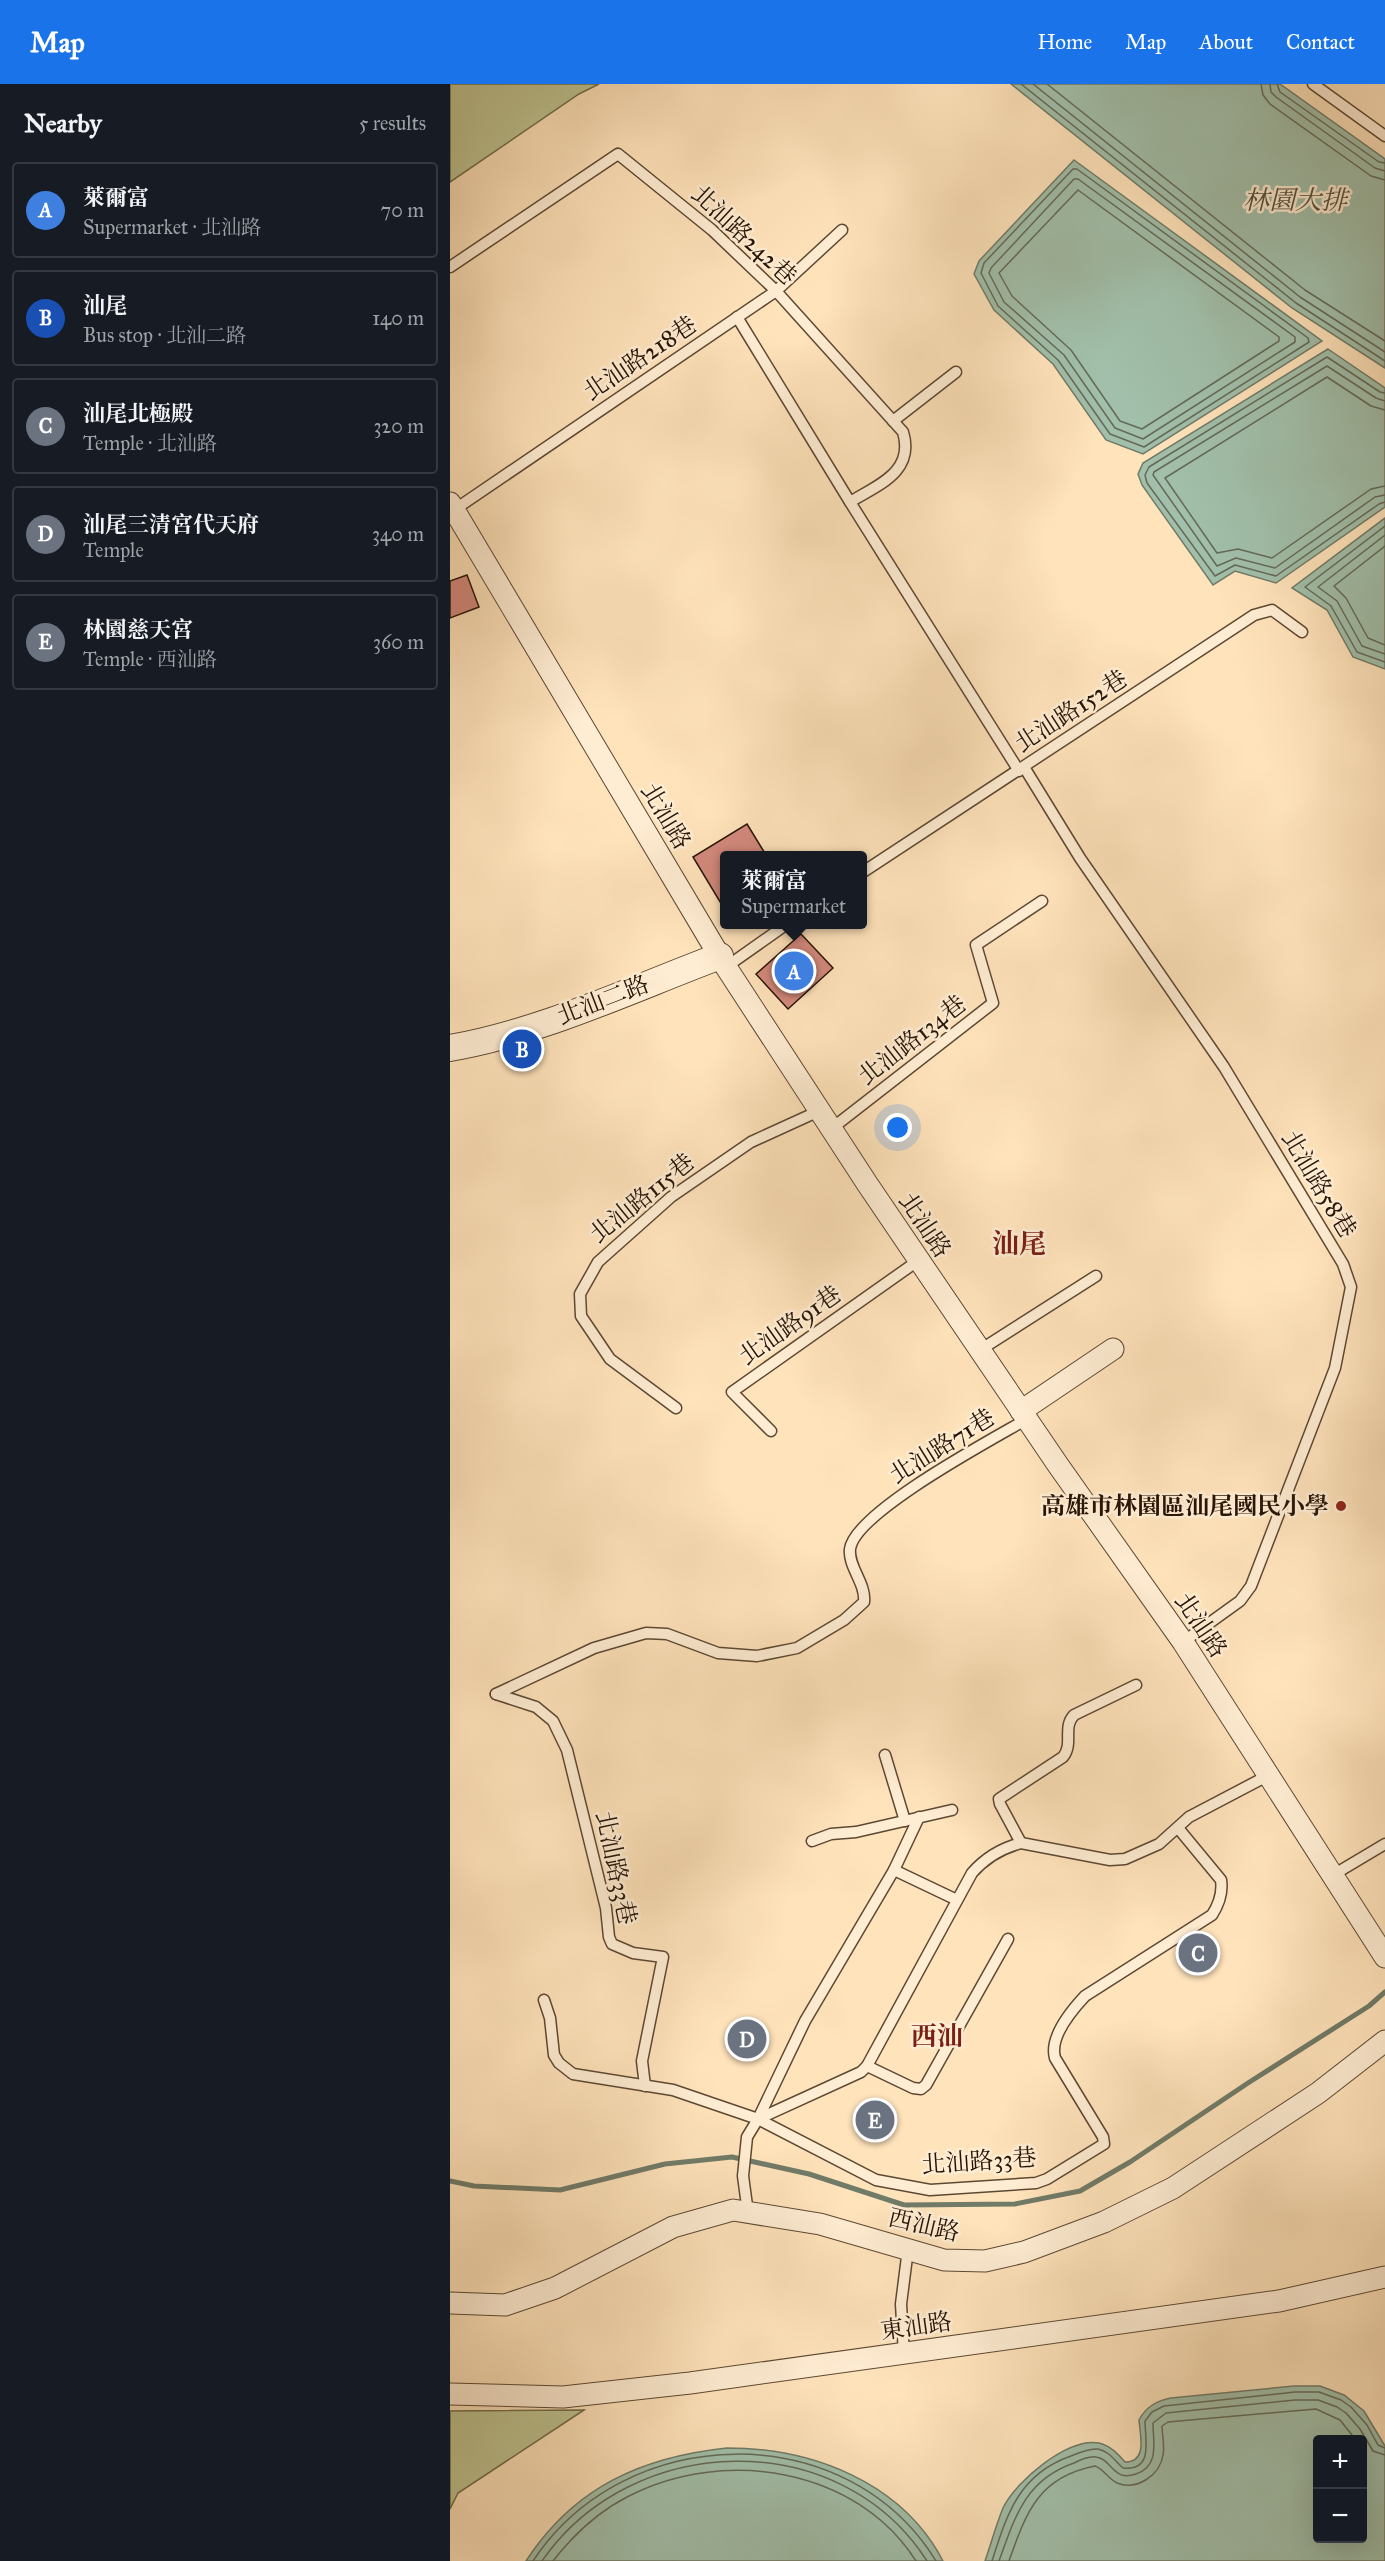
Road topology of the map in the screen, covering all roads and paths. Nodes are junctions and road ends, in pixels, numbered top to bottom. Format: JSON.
{"nodes":[{"id":1,"x":1313,"y":84,"type":"edge"},
{"id":2,"x":1385,"y":136,"type":"edge"},
{"id":3,"x":842,"y":230,"type":"dead end"},
{"id":4,"x":450,"y":267,"type":"edge"},
{"id":5,"x":776,"y":291,"type":"junction"},
{"id":6,"x":737,"y":317,"type":"junction"},
{"id":7,"x":956,"y":372,"type":"dead end"},
{"id":8,"x":893,"y":422,"type":"junction"},
{"id":9,"x":850,"y":502,"type":"junction"},
{"id":10,"x":452,"y":507,"type":"edge"},
{"id":11,"x":1302,"y":632,"type":"dead end"},
{"id":12,"x":1021,"y":769,"type":"junction"},
{"id":13,"x":867,"y":869,"type":"edge"},
{"id":14,"x":1042,"y":901,"type":"dead end"},
{"id":15,"x":778,"y":929,"type":"edge"},
{"id":16,"x":723,"y":961,"type":"junction"},
{"id":17,"x":450,"y":1048,"type":"edge"},
{"id":18,"x":819,"y":1111,"type":"junction"},
{"id":19,"x":831,"y":1129,"type":"junction"},
{"id":20,"x":918,"y":1260,"type":"junction"},
{"id":21,"x":1096,"y":1276,"type":"dead end"},
{"id":22,"x":1113,"y":1349,"type":"dead end"},
{"id":23,"x":980,"y":1350,"type":"junction"},
{"id":24,"x":676,"y":1408,"type":"dead end"},
{"id":25,"x":1024,"y":1415,"type":"junction"},
{"id":26,"x":771,"y":1431,"type":"dead end"},
{"id":27,"x":1183,"y":1642,"type":"junction"},
{"id":28,"x":1136,"y":1685,"type":"dead end"},
{"id":29,"x":496,"y":1694,"type":"joint"},
{"id":30,"x":885,"y":1755,"type":"dead end"},
{"id":31,"x":1269,"y":1775,"type":"junction"},
{"id":32,"x":952,"y":1810,"type":"dead end"},
{"id":33,"x":919,"y":1818,"type":"junction"},
{"id":34,"x":905,"y":1821,"type":"junction"},
{"id":35,"x":1178,"y":1828,"type":"junction"},
{"id":36,"x":812,"y":1841,"type":"dead end"},
{"id":37,"x":1021,"y":1843,"type":"junction"},
{"id":38,"x":1385,"y":1844,"type":"edge"},
{"id":39,"x":894,"y":1870,"type":"junction"},
{"id":40,"x":1332,"y":1875,"type":"junction"},
{"id":41,"x":957,"y":1900,"type":"junction"},
{"id":42,"x":1008,"y":1938,"type":"dead end"},
{"id":43,"x":1385,"y":1958,"type":"edge"},
{"id":44,"x":544,"y":2000,"type":"dead end"},
{"id":45,"x":1385,"y":2041,"type":"edge"},
{"id":46,"x":867,"y":2066,"type":"junction"},
{"id":47,"x":645,"y":2086,"type":"junction"},
{"id":48,"x":758,"y":2119,"type":"junction"},
{"id":49,"x":748,"y":2212,"type":"junction"},
{"id":50,"x":908,"y":2249,"type":"junction"},
{"id":51,"x":1385,"y":2277,"type":"edge"},
{"id":52,"x":450,"y":2302,"type":"edge"},
{"id":53,"x":904,"y":2354,"type":"junction"},
{"id":54,"x":450,"y":2394,"type":"edge"}],
"edges":[{"from":1,"to":2,"type":"lane"},
{"from":3,"to":5,"type":"lane","name":"北汕路218巷"},
{"from":4,"to":5,"type":"lane","name":"北汕路242巷"},
{"from":5,"to":6,"type":"lane","name":"北汕路218巷"},
{"from":5,"to":8,"type":"lane","name":"北汕路242巷"},
{"from":6,"to":9,"type":"lane","name":"北汕路58巷"},
{"from":6,"to":10,"type":"lane","name":"北汕路218巷"},
{"from":7,"to":8,"type":"lane"},
{"from":8,"to":9,"type":"lane","name":"北汕路242巷"},
{"from":9,"to":12,"type":"lane","name":"北汕路58巷"},
{"from":10,"to":16,"type":"street","name":"北汕路"},
{"from":11,"to":12,"type":"lane","name":"北汕路152巷"},
{"from":12,"to":13,"type":"lane","name":"北汕路152巷"},
{"from":12,"to":27,"type":"lane","name":"北汕路58巷"},
{"from":14,"to":19,"type":"lane","name":"北汕路134巷"},
{"from":15,"to":16,"type":"lane"},
{"from":16,"to":17,"type":"street","name":"北汕二路"},
{"from":16,"to":18,"type":"street","name":"北汕路"},
{"from":18,"to":19,"type":"street","name":"北汕路"},
{"from":18,"to":24,"type":"lane","name":"北汕路115巷"},
{"from":19,"to":20,"type":"street","name":"北汕路"},
{"from":20,"to":23,"type":"street","name":"北汕路"},
{"from":20,"to":26,"type":"lane","name":"北汕路91巷"},
{"from":21,"to":23,"type":"lane"},
{"from":22,"to":25,"type":"street"},
{"from":23,"to":25,"type":"street","name":"北汕路"},
{"from":25,"to":27,"type":"street","name":"北汕路"},
{"from":25,"to":29,"type":"lane","name":"北汕路71巷"},
{"from":27,"to":31,"type":"street","name":"北汕路"},
{"from":28,"to":37,"type":"lane"},
{"from":29,"to":47,"type":"lane","name":"北汕路33巷"},
{"from":30,"to":34,"type":"lane"},
{"from":31,"to":35,"type":"lane"},
{"from":31,"to":40,"type":"street","name":"北汕路"},
{"from":32,"to":33,"type":"lane"},
{"from":33,"to":34,"type":"lane"},
{"from":33,"to":39,"type":"lane"},
{"from":34,"to":36,"type":"lane"},
{"from":35,"to":37,"type":"lane"},
{"from":35,"to":48,"type":"lane","name":"北汕路33巷"},
{"from":37,"to":41,"type":"lane"},
{"from":38,"to":40,"type":"lane"},
{"from":39,"to":41,"type":"lane"},
{"from":39,"to":48,"type":"lane"},
{"from":40,"to":43,"type":"street","name":"北汕路"},
{"from":41,"to":46,"type":"lane"},
{"from":42,"to":46,"type":"lane"},
{"from":44,"to":47,"type":"lane","name":"北汕路33巷"},
{"from":45,"to":50,"type":"street","name":"西汕路"},
{"from":46,"to":48,"type":"lane"},
{"from":47,"to":48,"type":"lane","name":"北汕路33巷"},
{"from":48,"to":49,"type":"lane"},
{"from":49,"to":50,"type":"street","name":"西汕路"},
{"from":49,"to":52,"type":"street","name":"西汕路"},
{"from":50,"to":53,"type":"lane"},
{"from":51,"to":53,"type":"street","name":"東汕路"},
{"from":53,"to":54,"type":"street","name":"東汕路"}]}
